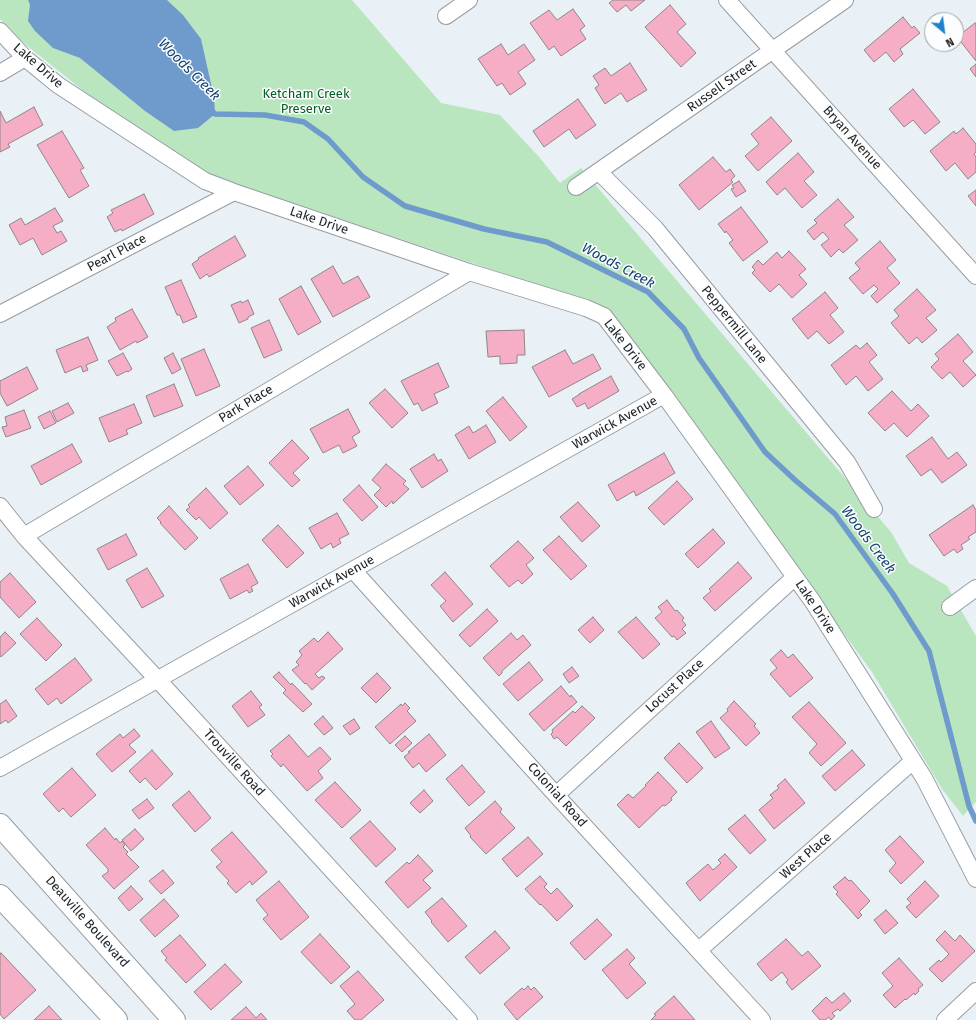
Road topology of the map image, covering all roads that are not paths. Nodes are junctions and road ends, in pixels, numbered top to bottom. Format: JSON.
{"nodes":[{"id":1,"x":469,"y":0,"type":"edge"},
{"id":2,"x":727,"y":0,"type":"edge"},
{"id":3,"x":845,"y":0,"type":"edge"},
{"id":4,"x":446,"y":16,"type":"dead end"},
{"id":5,"x":0,"y":31,"type":"edge"},
{"id":6,"x":773,"y":51,"type":"junction"},
{"id":7,"x":25,"y":58,"type":"junction"},
{"id":8,"x":0,"y":73,"type":"edge"},
{"id":9,"x":599,"y":172,"type":"junction"},
{"id":10,"x":576,"y":188,"type":"dead end"},
{"id":11,"x":234,"y":192,"type":"junction"},
{"id":12,"x":469,"y":272,"type":"junction"},
{"id":13,"x":976,"y":276,"type":"edge"},
{"id":14,"x":0,"y":314,"type":"edge"},
{"id":15,"x":664,"y":395,"type":"junction"},
{"id":16,"x":0,"y":506,"type":"edge"},
{"id":17,"x":874,"y":509,"type":"dead end"},
{"id":18,"x":24,"y":536,"type":"junction"},
{"id":19,"x":353,"y":570,"type":"junction"},
{"id":20,"x":794,"y":577,"type":"junction"},
{"id":21,"x":976,"y":588,"type":"edge"},
{"id":22,"x":950,"y":607,"type":"dead end"},
{"id":23,"x":158,"y":680,"type":"junction"},
{"id":24,"x":913,"y":761,"type":"junction"},
{"id":25,"x":0,"y":768,"type":"edge"},
{"id":26,"x":556,"y":795,"type":"junction"},
{"id":27,"x":0,"y":825,"type":"edge"},
{"id":28,"x":976,"y":879,"type":"edge"},
{"id":29,"x":0,"y":896,"type":"edge"},
{"id":30,"x":698,"y":950,"type":"junction"},
{"id":31,"x":976,"y":991,"type":"edge"},
{"id":32,"x":116,"y":1020,"type":"edge"},
{"id":33,"x":174,"y":1020,"type":"edge"},
{"id":34,"x":469,"y":1020,"type":"edge"},
{"id":35,"x":762,"y":1020,"type":"edge"},
{"id":36,"x":945,"y":1020,"type":"edge"}],
"edges":[{"from":1,"to":4,"type":"street"},
{"from":2,"to":6,"type":"street","name":"Bryan Avenue"},
{"from":3,"to":6,"type":"street","name":"Russell Street"},
{"from":5,"to":7,"type":"street","name":"Lake Drive"},
{"from":6,"to":9,"type":"street","name":"Russell Street"},
{"from":6,"to":13,"type":"street","name":"Bryan Avenue"},
{"from":7,"to":8,"type":"street"},
{"from":7,"to":11,"type":"street","name":"Lake Drive"},
{"from":9,"to":10,"type":"street"},
{"from":9,"to":17,"type":"street","name":"Peppermill Lane"},
{"from":11,"to":12,"type":"street","name":"Lake Drive"},
{"from":11,"to":14,"type":"street","name":"Pearl Place"},
{"from":12,"to":15,"type":"street","name":"Lake Drive"},
{"from":12,"to":18,"type":"street","name":"Park Place"},
{"from":15,"to":19,"type":"street","name":"Warwick Avenue"},
{"from":15,"to":20,"type":"street","name":"Lake Drive"},
{"from":16,"to":18,"type":"street","name":"Trouville Road"},
{"from":18,"to":23,"type":"street","name":"Trouville Road"},
{"from":19,"to":23,"type":"street","name":"Warwick Avenue"},
{"from":19,"to":26,"type":"street","name":"Colonial Road"},
{"from":20,"to":24,"type":"street","name":"Lake Drive"},
{"from":20,"to":26,"type":"street","name":"Locust Place"},
{"from":21,"to":22,"type":"street"},
{"from":23,"to":25,"type":"street","name":"Warwick Avenue"},
{"from":23,"to":34,"type":"street","name":"Trouville Road"},
{"from":24,"to":28,"type":"street","name":"Lake Drive"},
{"from":24,"to":30,"type":"street","name":"West Place"},
{"from":26,"to":30,"type":"street","name":"Colonial Road"},
{"from":27,"to":33,"type":"street","name":"Deauville Boulevard"},
{"from":29,"to":32,"type":"street"},
{"from":30,"to":35,"type":"street","name":"Colonial Road"},
{"from":31,"to":36,"type":"street"}]}
